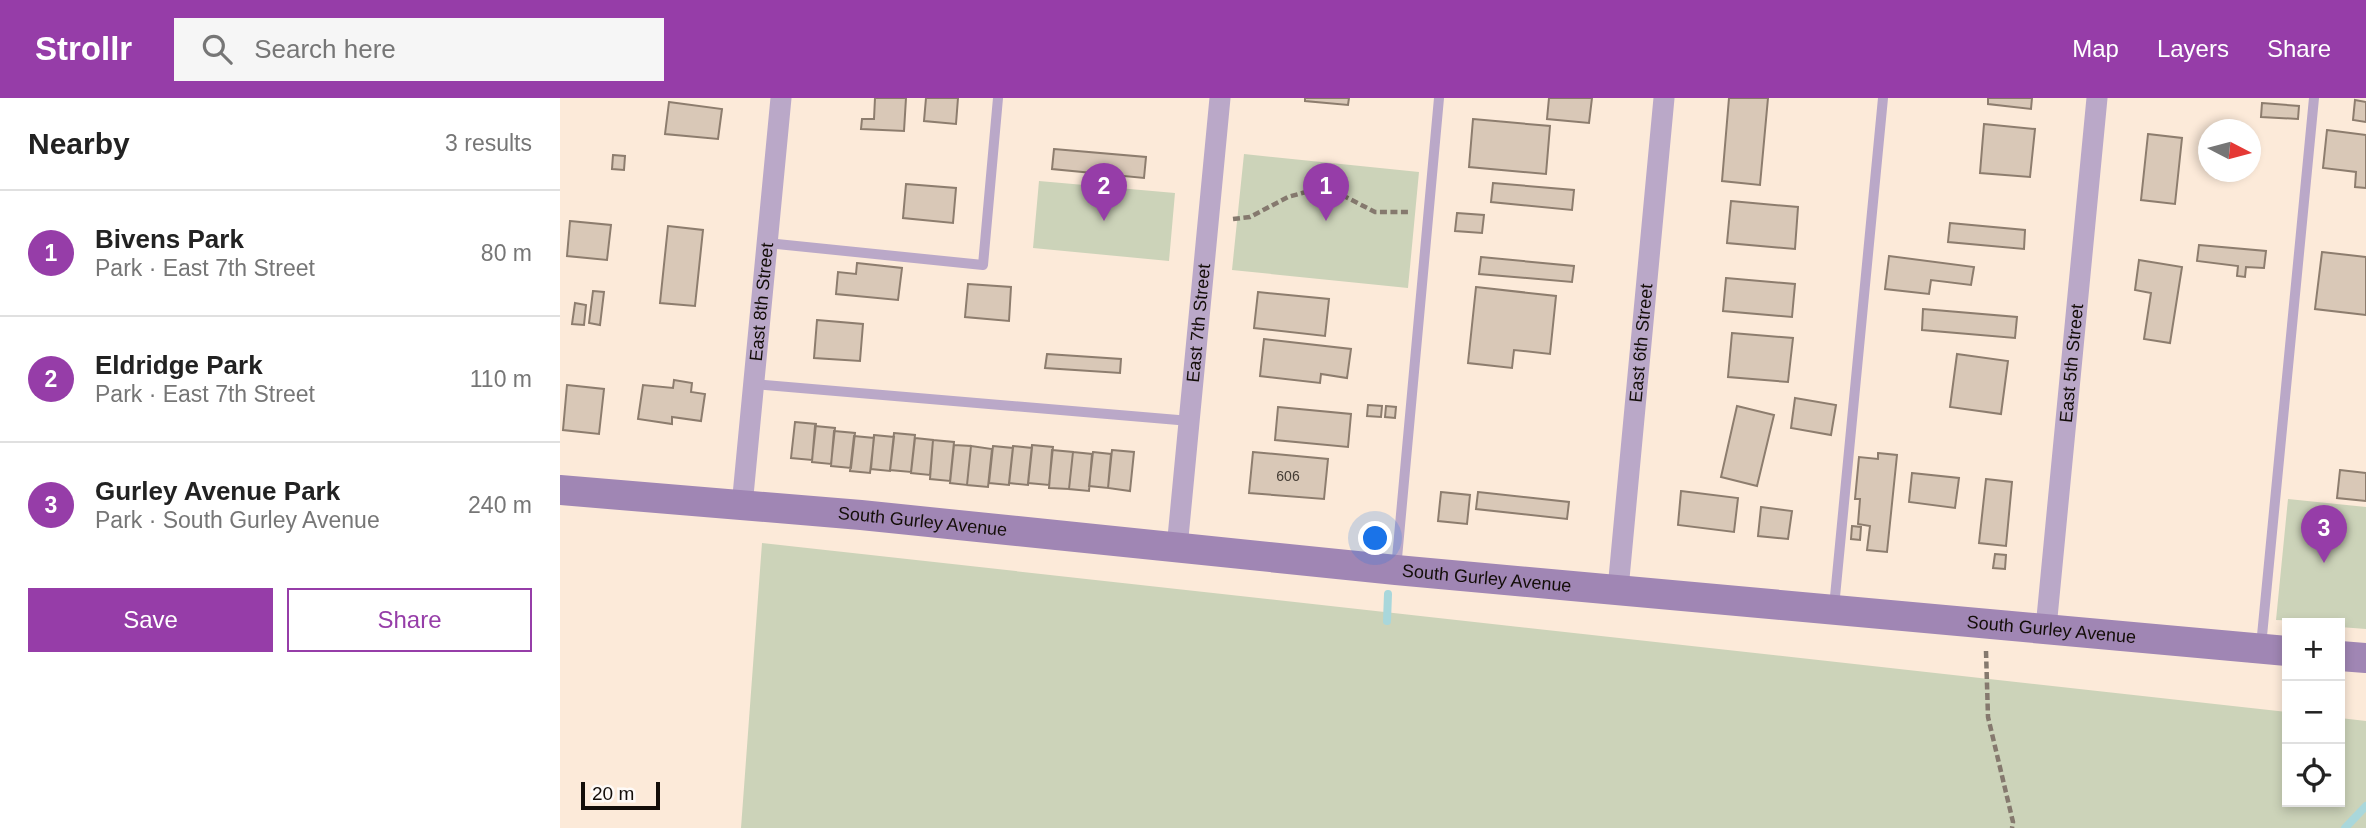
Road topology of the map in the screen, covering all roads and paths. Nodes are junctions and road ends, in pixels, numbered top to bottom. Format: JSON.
{"nodes":[{"id":1,"x":780,"y":98,"type":"edge"},
{"id":2,"x":998,"y":98,"type":"edge"},
{"id":3,"x":1220,"y":98,"type":"edge"},
{"id":4,"x":1439,"y":98,"type":"edge"},
{"id":5,"x":1664,"y":98,"type":"edge"},
{"id":6,"x":1883,"y":98,"type":"edge"},
{"id":7,"x":2097,"y":98,"type":"edge"},
{"id":8,"x":2314,"y":98,"type":"edge"},
{"id":9,"x":1429,"y":212,"type":"junction"},
{"id":10,"x":1233,"y":219,"type":"dead end"},
{"id":11,"x":767,"y":243,"type":"junction"},
{"id":12,"x":753,"y":384,"type":"junction"},
{"id":13,"x":1189,"y":421,"type":"junction"},
{"id":14,"x":560,"y":490,"type":"edge"},
{"id":15,"x":742,"y":506,"type":"junction"},
{"id":16,"x":1177,"y":548,"type":"junction"},
{"id":17,"x":1396,"y":570,"type":"junction"},
{"id":18,"x":1618,"y":589,"type":"junction"},
{"id":19,"x":1833,"y":608,"type":"junction"},
{"id":20,"x":1986,"y":622,"type":"junction"},
{"id":21,"x":2046,"y":628,"type":"junction"},
{"id":22,"x":2274,"y":650,"type":"edge"},
{"id":23,"x":2345,"y":656,"type":"edge"},
{"id":24,"x":2366,"y":658,"type":"edge"},
{"id":25,"x":2012,"y":828,"type":"edge"}],
"edges":[{"from":1,"to":11,"type":"street","name":"East 8th Street"},
{"from":2,"to":11,"type":"lane"},
{"from":3,"to":13,"type":"street","name":"East 7th Street"},
{"from":4,"to":9,"type":"lane"},
{"from":5,"to":18,"type":"street","name":"East 6th Street"},
{"from":6,"to":19,"type":"lane"},
{"from":7,"to":21,"type":"street","name":"East 5th Street"},
{"from":8,"to":22,"type":"lane"},
{"from":9,"to":10,"type":"path"},
{"from":9,"to":17,"type":"lane"},
{"from":11,"to":12,"type":"street","name":"East 8th Street"},
{"from":12,"to":13,"type":"lane"},
{"from":12,"to":15,"type":"street","name":"East 8th Street"},
{"from":13,"to":16,"type":"street","name":"East 7th Street"},
{"from":14,"to":15,"type":"street","name":"South Gurley Avenue"},
{"from":15,"to":16,"type":"street","name":"South Gurley Avenue"},
{"from":16,"to":17,"type":"street","name":"South Gurley Avenue"},
{"from":17,"to":18,"type":"street","name":"South Gurley Avenue"},
{"from":18,"to":19,"type":"street","name":"South Gurley Avenue"},
{"from":19,"to":20,"type":"street","name":"South Gurley Avenue"},
{"from":20,"to":21,"type":"street","name":"South Gurley Avenue"},
{"from":20,"to":25,"type":"path"},
{"from":21,"to":22,"type":"street","name":"South Gurley Avenue"},
{"from":23,"to":24,"type":"street"}]}
